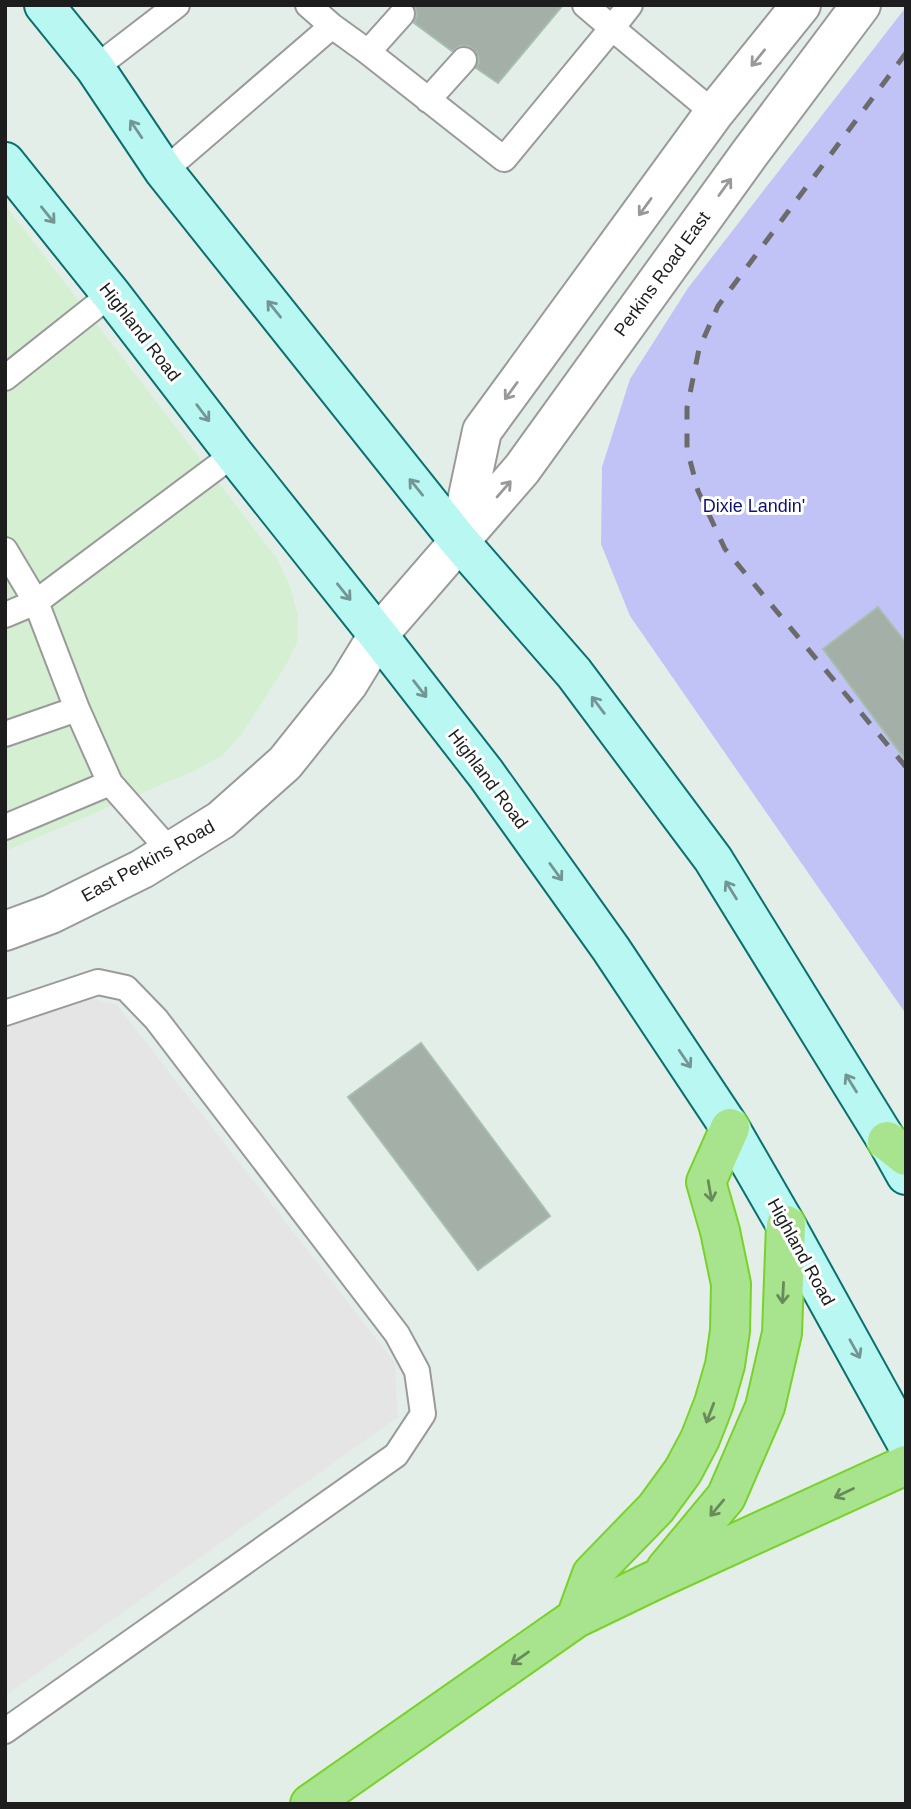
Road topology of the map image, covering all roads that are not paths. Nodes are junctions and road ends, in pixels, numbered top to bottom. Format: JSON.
{"nodes":[{"id":1,"x":44,"y":5,"type":"edge"},
{"id":2,"x":177,"y":5,"type":"edge"},
{"id":3,"x":308,"y":5,"type":"edge"},
{"id":4,"x":585,"y":5,"type":"edge"},
{"id":5,"x":629,"y":5,"type":"edge"},
{"id":6,"x":801,"y":5,"type":"edge"},
{"id":7,"x":862,"y":5,"type":"edge"},
{"id":8,"x":402,"y":14,"type":"dead end"},
{"id":9,"x":332,"y":26,"type":"junction"},
{"id":10,"x":612,"y":28,"type":"junction"},
{"id":11,"x":368,"y":52,"type":"junction"},
{"id":12,"x":464,"y":60,"type":"dead end"},
{"id":13,"x":94,"y":68,"type":"junction"},
{"id":14,"x":428,"y":100,"type":"junction"},
{"id":15,"x":714,"y":113,"type":"junction"},
{"id":16,"x":5,"y":162,"type":"edge"},
{"id":17,"x":164,"y":171,"type":"junction"},
{"id":18,"x":111,"y":294,"type":"junction"},
{"id":19,"x":5,"y":378,"type":"edge"},
{"id":20,"x":234,"y":454,"type":"junction"},
{"id":21,"x":458,"y":541,"type":"junction"},
{"id":22,"x":5,"y":550,"type":"edge"},
{"id":23,"x":36,"y":601,"type":"junction"},
{"id":24,"x":5,"y":615,"type":"edge"},
{"id":25,"x":378,"y":635,"type":"junction"},
{"id":26,"x":77,"y":709,"type":"junction"},
{"id":27,"x":5,"y":734,"type":"edge"},
{"id":28,"x":110,"y":783,"type":"junction"},
{"id":29,"x":5,"y":827,"type":"edge"},
{"id":30,"x":170,"y":851,"type":"junction"},
{"id":31,"x":5,"y":931,"type":"edge"},
{"id":32,"x":5,"y":1013,"type":"edge"},
{"id":33,"x":730,"y":1128,"type":"junction"},
{"id":34,"x":896,"y":1148,"type":"edge"},
{"id":35,"x":906,"y":1175,"type":"edge"},
{"id":36,"x":786,"y":1225,"type":"junction"},
{"id":37,"x":906,"y":1442,"type":"edge"},
{"id":38,"x":906,"y":1465,"type":"edge"},
{"id":39,"x":659,"y":1578,"type":"junction"},
{"id":40,"x":576,"y":1618,"type":"junction"},
{"id":41,"x":5,"y":1731,"type":"edge"},
{"id":42,"x":310,"y":1804,"type":"edge"}],
"edges":[{"from":1,"to":13,"type":"main road"},
{"from":2,"to":13,"type":"lane"},
{"from":3,"to":9,"type":"lane"},
{"from":4,"to":10,"type":"lane"},
{"from":5,"to":10,"type":"lane"},
{"from":6,"to":15,"type":"street","name":"Perkins Road East","one_way":true},
{"from":21,"to":7,"type":"street","name":"Perkins Road East","one_way":true},
{"from":8,"to":11,"type":"lane"},
{"from":9,"to":11,"type":"lane"},
{"from":9,"to":17,"type":"lane"},
{"from":10,"to":14,"type":"lane"},
{"from":10,"to":15,"type":"lane"},
{"from":11,"to":14,"type":"lane"},
{"from":12,"to":14,"type":"lane"},
{"from":17,"to":13,"type":"main road","one_way":true},
{"from":15,"to":21,"type":"street","name":"Perkins Road East","one_way":true},
{"from":16,"to":18,"type":"main road","name":"Highland Road","one_way":true},
{"from":21,"to":17,"type":"main road","one_way":true},
{"from":18,"to":19,"type":"lane"},
{"from":18,"to":20,"type":"main road","name":"Highland Road","one_way":true},
{"from":20,"to":23,"type":"lane"},
{"from":20,"to":25,"type":"main road","name":"Highland Road","one_way":true},
{"from":21,"to":25,"type":"street","name":"Perkins Road East"},
{"from":34,"to":21,"type":"main road","one_way":true},
{"from":22,"to":23,"type":"lane"},
{"from":23,"to":24,"type":"lane"},
{"from":23,"to":26,"type":"lane"},
{"from":25,"to":30,"type":"street","name":"East Perkins Road"},
{"from":25,"to":33,"type":"main road","name":"Highland Road","one_way":true},
{"from":26,"to":27,"type":"lane"},
{"from":26,"to":28,"type":"lane"},
{"from":28,"to":29,"type":"lane"},
{"from":28,"to":30,"type":"lane"},
{"from":30,"to":31,"type":"street","name":"East Perkins Road"},
{"from":32,"to":41,"type":"lane"},
{"from":33,"to":36,"type":"main road","name":"Highland Road"},
{"from":33,"to":40,"type":"highway","one_way":true},
{"from":34,"to":35,"type":"main road"},
{"from":36,"to":37,"type":"main road","name":"Highland Road","one_way":true},
{"from":36,"to":39,"type":"highway","one_way":true},
{"from":38,"to":39,"type":"highway","one_way":true},
{"from":39,"to":40,"type":"highway"},
{"from":40,"to":42,"type":"highway","one_way":true}]}
